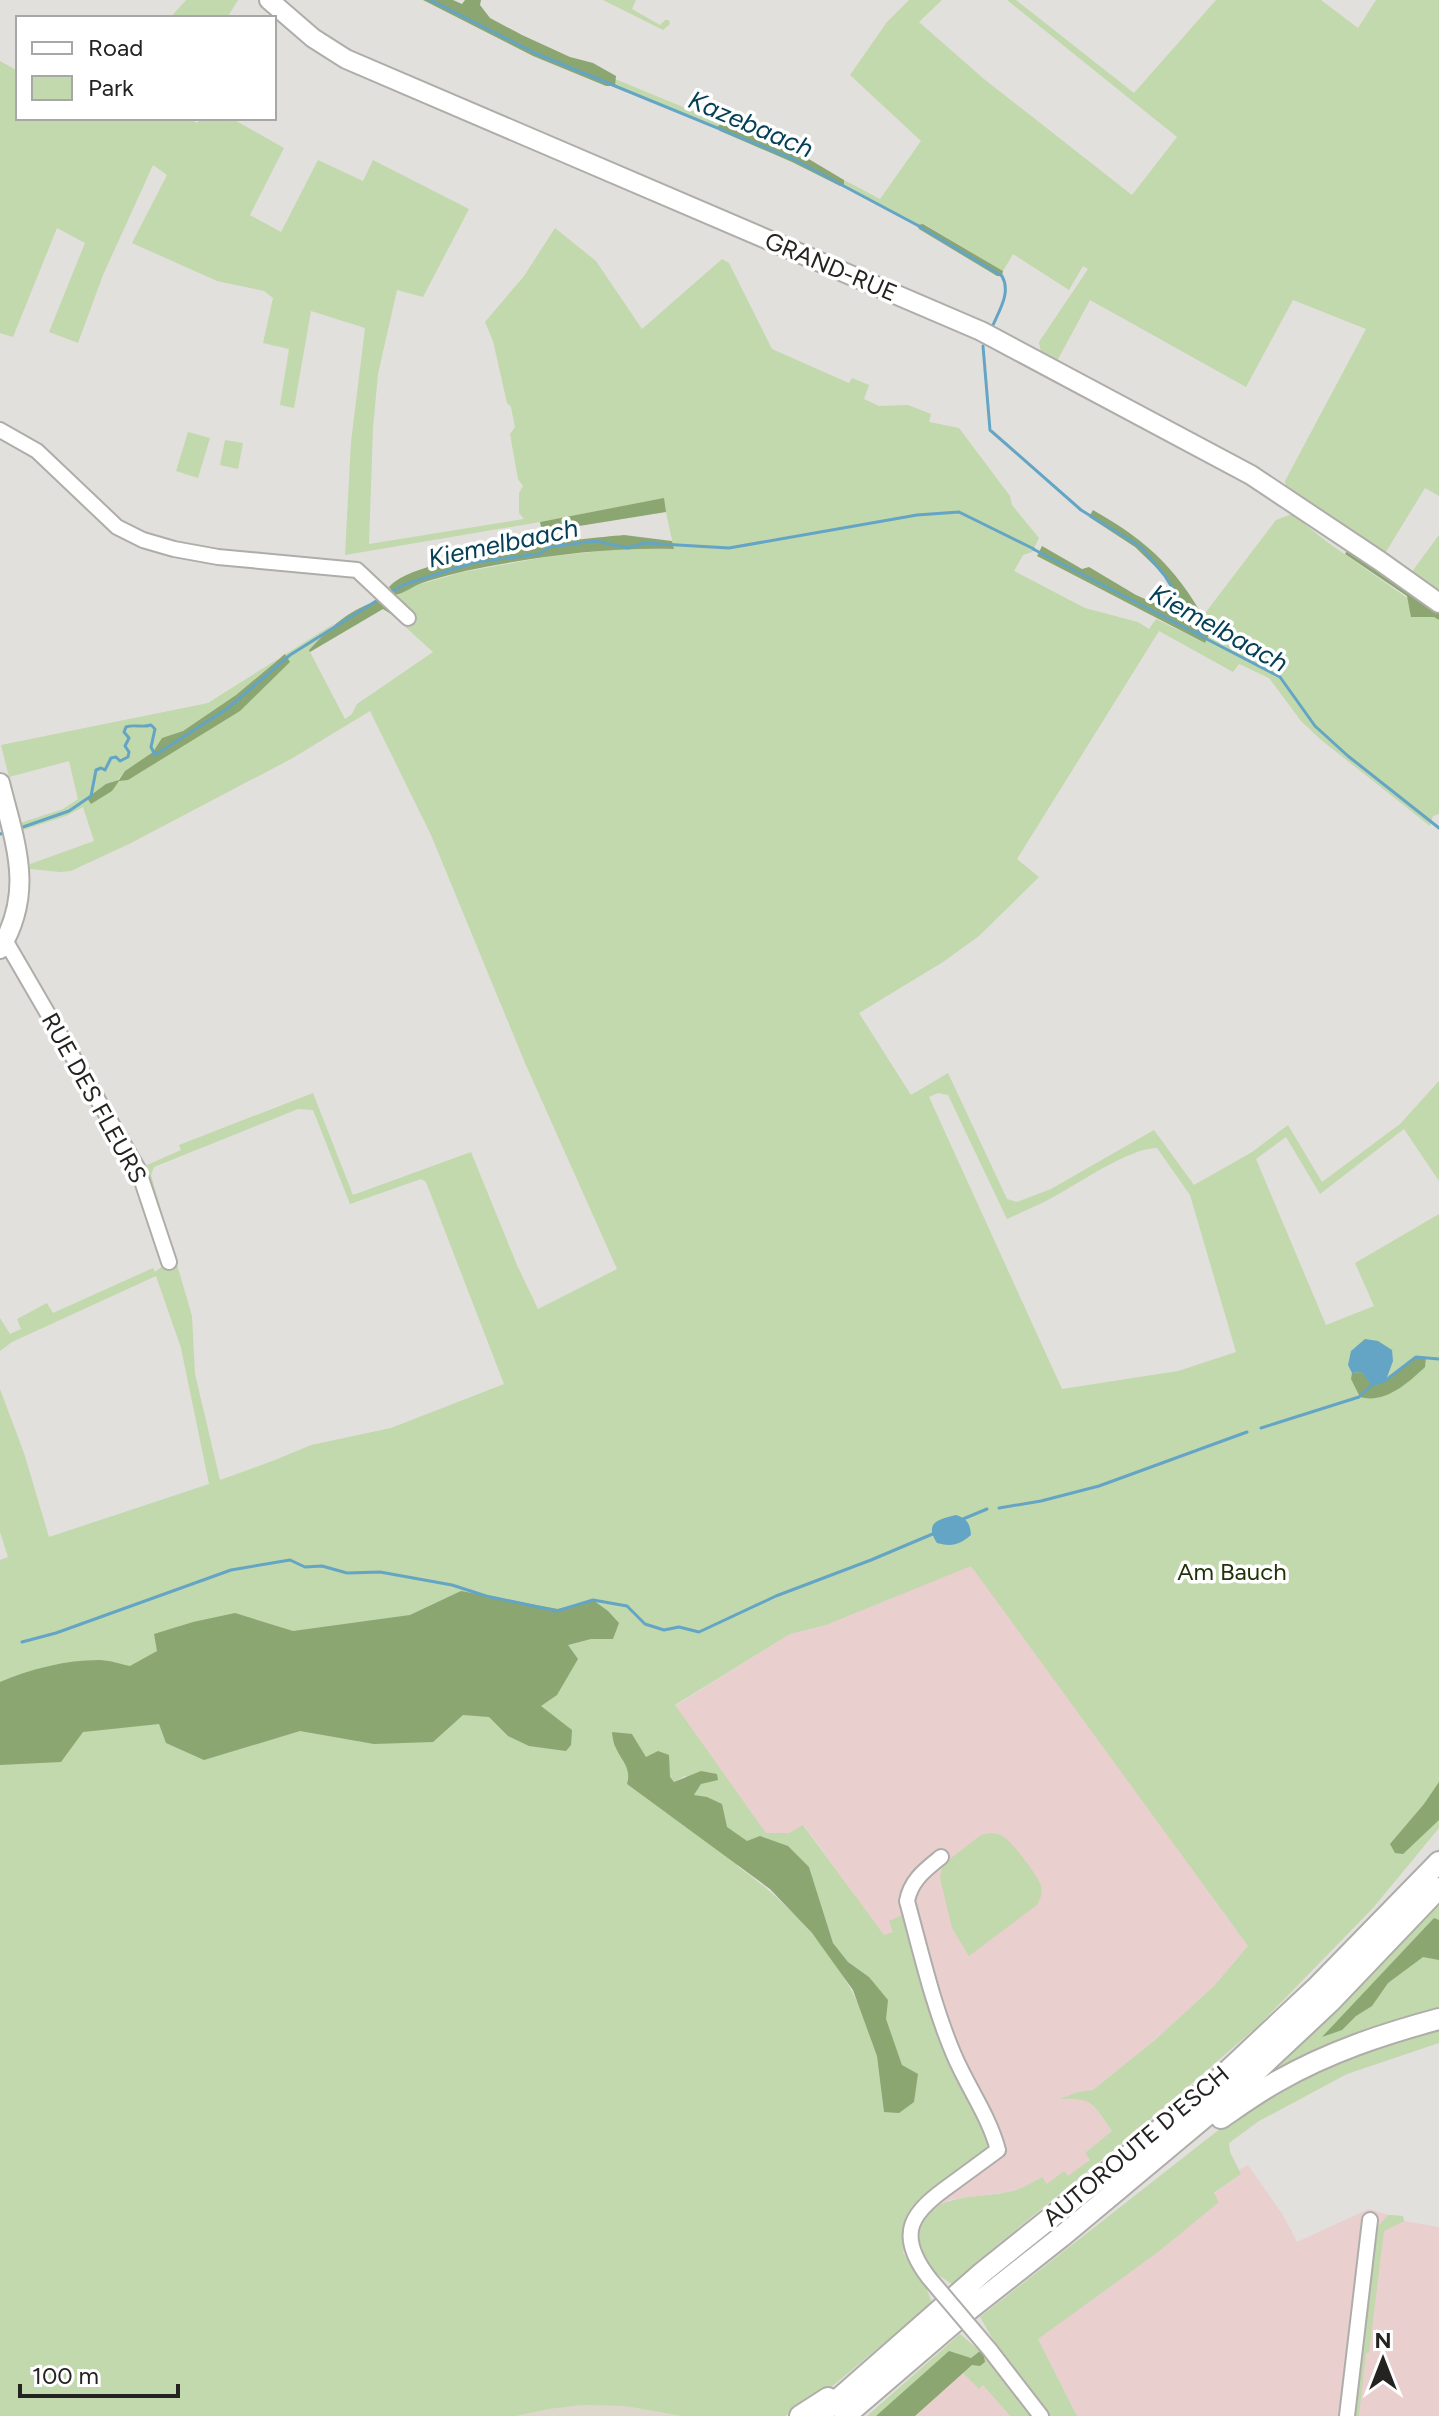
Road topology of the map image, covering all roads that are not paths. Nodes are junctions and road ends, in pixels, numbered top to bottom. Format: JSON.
{"nodes":[{"id":1,"x":269,"y":0,"type":"edge"},
{"id":2,"x":0,"y":430,"type":"edge"},
{"id":3,"x":1439,"y":603,"type":"edge"},
{"id":4,"x":408,"y":618,"type":"dead end"},
{"id":5,"x":0,"y":783,"type":"edge"},
{"id":6,"x":2,"y":944,"type":"edge"},
{"id":7,"x":169,"y":1262,"type":"dead end"},
{"id":8,"x":1439,"y":1846,"type":"edge"},
{"id":9,"x":941,"y":1857,"type":"dead end"},
{"id":10,"x":1439,"y":1862,"type":"edge"},
{"id":11,"x":1439,"y":1888,"type":"edge"},
{"id":12,"x":1372,"y":1931,"type":"junction"},
{"id":13,"x":1439,"y":2019,"type":"edge"},
{"id":14,"x":1370,"y":2220,"type":"dead end"},
{"id":15,"x":1061,"y":2237,"type":"junction"},
{"id":16,"x":876,"y":2377,"type":"junction"},
{"id":17,"x":800,"y":2416,"type":"edge"},
{"id":18,"x":819,"y":2416,"type":"edge"},
{"id":19,"x":845,"y":2416,"type":"edge"},
{"id":20,"x":854,"y":2416,"type":"edge"},
{"id":21,"x":1041,"y":2416,"type":"edge"},
{"id":22,"x":1347,"y":2416,"type":"edge"}],
"edges":[{"from":1,"to":3,"type":"main road","name":"GRAND-RUE"},
{"from":2,"to":4,"type":"street"},
{"from":5,"to":6,"type":"main road"},
{"from":6,"to":7,"type":"street","name":"RUE DES FLEURS"},
{"from":8,"to":12,"type":"highway"},
{"from":9,"to":21,"type":"street","bridge":true},
{"from":10,"to":12,"type":"highway","name":"AUTOROUTE D'ESCH"},
{"from":11,"to":15,"type":"highway","name":"AUTOROUTE D'ESCH"},
{"from":12,"to":16,"type":"highway","name":"AUTOROUTE D'ESCH"},
{"from":13,"to":15,"type":"highway"},
{"from":14,"to":22,"type":"street"},
{"from":15,"to":16,"type":"highway","name":"AUTOROUTE D'ESCH"},
{"from":16,"to":17,"type":"highway"},
{"from":16,"to":18,"type":"highway","name":"AUTOROUTE D'ESCH"},
{"from":16,"to":19,"type":"highway","name":"AUTOROUTE D'ESCH"},
{"from":16,"to":20,"type":"highway"}]}
